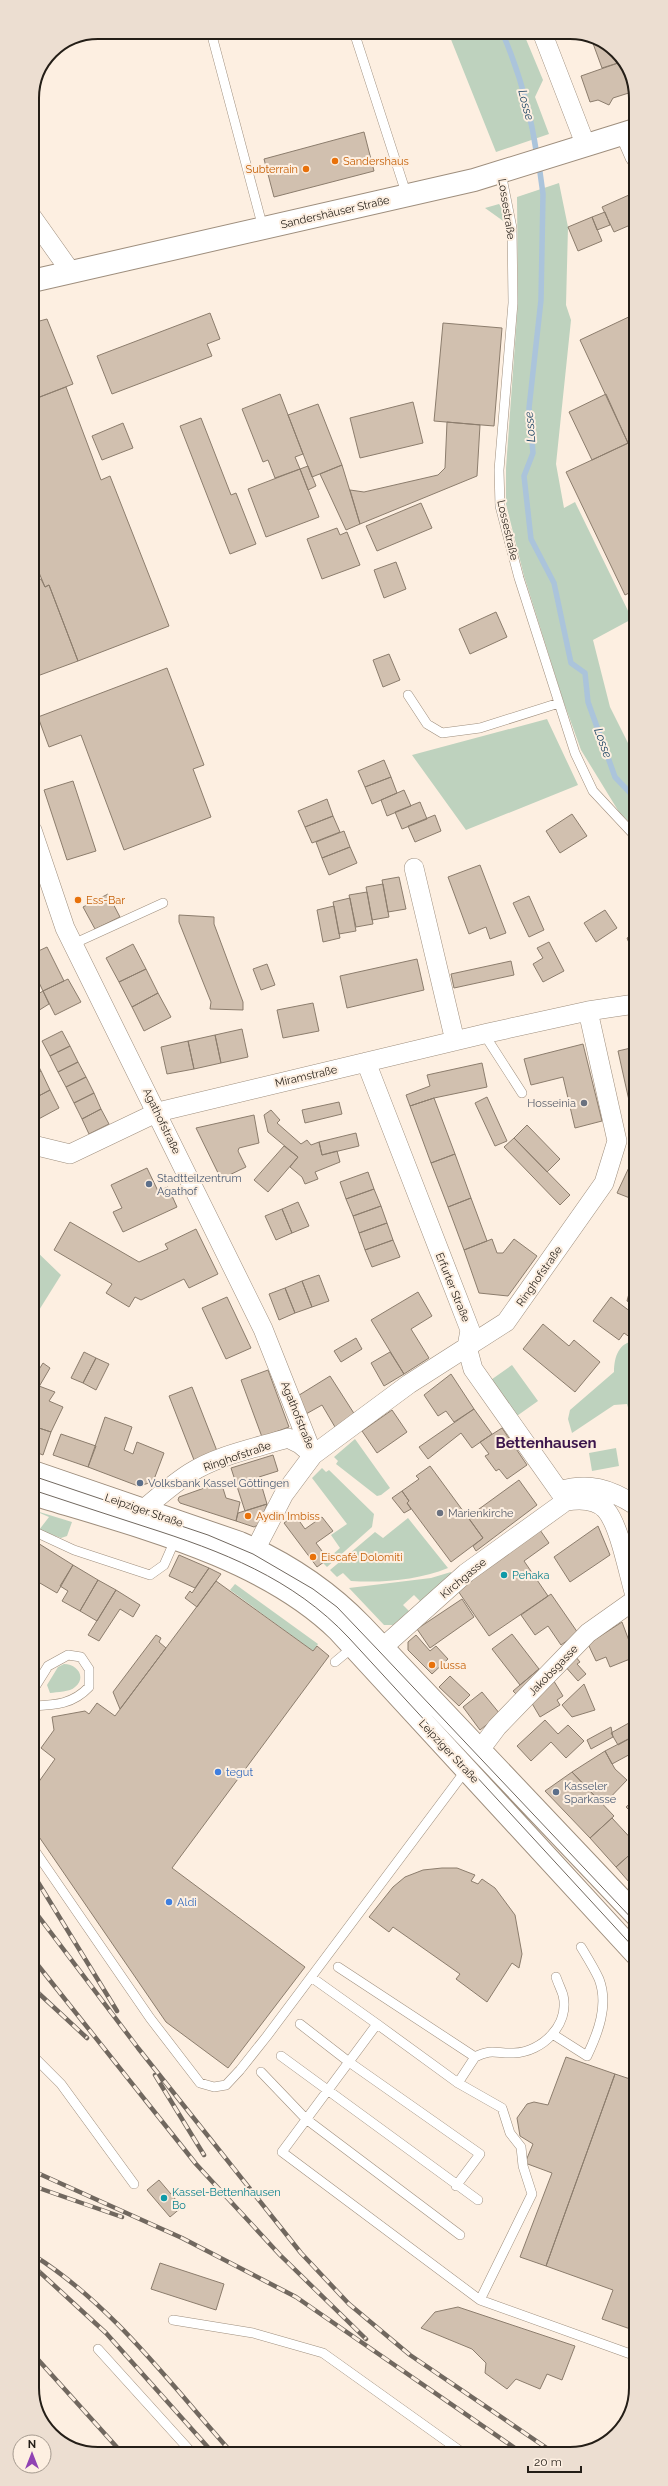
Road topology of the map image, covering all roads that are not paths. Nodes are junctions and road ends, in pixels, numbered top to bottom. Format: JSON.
{"nodes":[{"id":1,"x":212,"y":39,"type":"edge"},
{"id":2,"x":356,"y":39,"type":"edge"},
{"id":3,"x":545,"y":39,"type":"edge"},
{"id":4,"x":629,"y":132,"type":"edge"},
{"id":5,"x":586,"y":146,"type":"junction"},
{"id":6,"x":506,"y":171,"type":"junction"},
{"id":7,"x":407,"y":196,"type":"junction"},
{"id":8,"x":39,"y":227,"type":"edge"},
{"id":9,"x":263,"y":228,"type":"junction"},
{"id":10,"x":71,"y":272,"type":"junction"},
{"id":11,"x":39,"y":279,"type":"edge"},
{"id":12,"x":408,"y":695,"type":"dead end"},
{"id":13,"x":559,"y":703,"type":"junction"},
{"id":14,"x":629,"y":830,"type":"edge"},
{"id":15,"x":39,"y":851,"type":"edge"},
{"id":16,"x":414,"y":868,"type":"dead end"},
{"id":17,"x":163,"y":903,"type":"dead end"},
{"id":18,"x":74,"y":944,"type":"junction"},
{"id":19,"x":629,"y":1005,"type":"edge"},
{"id":20,"x":588,"y":1011,"type":"junction"},
{"id":21,"x":484,"y":1034,"type":"junction"},
{"id":22,"x":454,"y":1041,"type":"junction"},
{"id":23,"x":366,"y":1062,"type":"junction"},
{"id":24,"x":522,"y":1093,"type":"dead end"},
{"id":25,"x":158,"y":1112,"type":"junction"},
{"id":26,"x":39,"y":1146,"type":"edge"},
{"id":27,"x":468,"y":1351,"type":"junction"},
{"id":28,"x":313,"y":1455,"type":"junction"},
{"id":29,"x":39,"y":1474,"type":"edge"},
{"id":30,"x":39,"y":1496,"type":"edge"},
{"id":31,"x":562,"y":1496,"type":"junction"},
{"id":32,"x":629,"y":1501,"type":"edge"},
{"id":33,"x":144,"y":1509,"type":"junction"},
{"id":34,"x":39,"y":1534,"type":"edge"},
{"id":35,"x":175,"y":1540,"type":"junction"},
{"id":36,"x":250,"y":1559,"type":"junction"},
{"id":37,"x":629,"y":1575,"type":"edge"},
{"id":38,"x":629,"y":1604,"type":"edge"},
{"id":39,"x":367,"y":1652,"type":"junction"},
{"id":40,"x":335,"y":1662,"type":"dead end"},
{"id":41,"x":39,"y":1680,"type":"edge"},
{"id":42,"x":39,"y":1706,"type":"edge"},
{"id":43,"x":479,"y":1751,"type":"junction"},
{"id":44,"x":466,"y":1769,"type":"junction"},
{"id":45,"x":39,"y":1857,"type":"edge"},
{"id":46,"x":629,"y":1908,"type":"edge"},
{"id":47,"x":629,"y":1946,"type":"edge"},
{"id":48,"x":581,"y":1947,"type":"dead end"},
{"id":49,"x":338,"y":1967,"type":"dead end"},
{"id":50,"x":311,"y":1978,"type":"junction"},
{"id":51,"x":556,"y":1978,"type":"dead end"},
{"id":52,"x":300,"y":2024,"type":"dead end"},
{"id":53,"x":377,"y":2024,"type":"junction"},
{"id":54,"x":554,"y":2035,"type":"junction"},
{"id":55,"x":281,"y":2056,"type":"dead end"},
{"id":56,"x":475,"y":2057,"type":"junction"},
{"id":57,"x":39,"y":2062,"type":"edge"},
{"id":58,"x":350,"y":2062,"type":"junction"},
{"id":59,"x":261,"y":2072,"type":"dead end"},
{"id":60,"x":458,"y":2083,"type":"junction"},
{"id":61,"x":329,"y":2089,"type":"junction"},
{"id":62,"x":306,"y":2119,"type":"junction"},
{"id":63,"x":134,"y":2184,"type":"dead end"},
{"id":64,"x":456,"y":2186,"type":"junction"},
{"id":65,"x":478,"y":2200,"type":"dead end"},
{"id":66,"x":460,"y":2235,"type":"dead end"},
{"id":67,"x":480,"y":2300,"type":"junction"},
{"id":68,"x":173,"y":2320,"type":"dead end"},
{"id":69,"x":98,"y":2349,"type":"dead end"},
{"id":70,"x":629,"y":2353,"type":"edge"},
{"id":71,"x":187,"y":2447,"type":"edge"},
{"id":72,"x":455,"y":2447,"type":"edge"}],
"edges":[{"from":1,"to":9,"type":"lane"},
{"from":2,"to":7,"type":"lane"},
{"from":3,"to":5,"type":"street"},
{"from":4,"to":5,"type":"main road","name":"Sandershäuser Straße"},
{"from":5,"to":6,"type":"main road","name":"Sandershäuser Straße"},
{"from":6,"to":7,"type":"main road","name":"Sandershäuser Straße"},
{"from":6,"to":13,"type":"lane","name":"Lossestraße"},
{"from":7,"to":9,"type":"main road","name":"Sandershäuser Straße"},
{"from":8,"to":10,"type":"street"},
{"from":9,"to":10,"type":"main road","name":"Sandershäuser Straße"},
{"from":10,"to":11,"type":"main road","name":"Sandershäuser Straße"},
{"from":12,"to":13,"type":"lane"},
{"from":13,"to":14,"type":"lane","name":"Lossestraße"},
{"from":15,"to":18,"type":"street","name":"Agathofstraße"},
{"from":16,"to":22,"type":"street"},
{"from":17,"to":18,"type":"lane"},
{"from":18,"to":25,"type":"street","name":"Agathofstraße"},
{"from":19,"to":20,"type":"street","name":"Miramstraße"},
{"from":20,"to":21,"type":"street","name":"Miramstraße"},
{"from":20,"to":27,"type":"street","name":"Ringhofstraße"},
{"from":21,"to":22,"type":"street","name":"Miramstraße"},
{"from":21,"to":24,"type":"lane"},
{"from":22,"to":23,"type":"street","name":"Miramstraße"},
{"from":23,"to":25,"type":"street","name":"Miramstraße"},
{"from":23,"to":27,"type":"street","name":"Erfurter Straße"},
{"from":25,"to":26,"type":"street","name":"Miramstraße"},
{"from":25,"to":28,"type":"street","name":"Agathofstraße"},
{"from":27,"to":28,"type":"street","name":"Ringhofstraße"},
{"from":27,"to":31,"type":"street","name":"Erfurter Straße"},
{"from":28,"to":33,"type":"street","name":"Ringhofstraße"},
{"from":28,"to":36,"type":"street","name":"Ringhofstraße"},
{"from":29,"to":33,"type":"main road","name":"Leipziger Straße"},
{"from":30,"to":35,"type":"main road","name":"Leipziger Straße"},
{"from":31,"to":32,"type":"street"},
{"from":31,"to":37,"type":"street"},
{"from":31,"to":39,"type":"street","name":"Kirchgasse"},
{"from":33,"to":36,"type":"main road","name":"Leipziger Straße"},
{"from":34,"to":35,"type":"lane"},
{"from":35,"to":36,"type":"main road","name":"Leipziger Straße"},
{"from":36,"to":39,"type":"main road","name":"Leipziger Straße"},
{"from":36,"to":39,"type":"main road","name":"Leipziger Straße"},
{"from":38,"to":43,"type":"street","name":"Jakobsgasse"},
{"from":39,"to":40,"type":"lane"},
{"from":39,"to":43,"type":"main road"},
{"from":39,"to":44,"type":"main road","name":"Leipziger Straße"},
{"from":41,"to":42,"type":"lane"},
{"from":43,"to":44,"type":"lane"},
{"from":43,"to":46,"type":"main road"},
{"from":44,"to":47,"type":"main road","name":"Leipziger Straße"},
{"from":44,"to":50,"type":"lane"},
{"from":45,"to":50,"type":"lane"},
{"from":48,"to":54,"type":"lane"},
{"from":49,"to":56,"type":"lane"},
{"from":50,"to":53,"type":"lane"},
{"from":51,"to":54,"type":"lane"},
{"from":52,"to":58,"type":"lane"},
{"from":53,"to":58,"type":"lane"},
{"from":53,"to":60,"type":"lane"},
{"from":54,"to":56,"type":"lane"},
{"from":55,"to":61,"type":"lane"},
{"from":56,"to":60,"type":"lane"},
{"from":57,"to":63,"type":"lane"},
{"from":58,"to":61,"type":"lane"},
{"from":58,"to":64,"type":"lane"},
{"from":59,"to":62,"type":"lane"},
{"from":60,"to":67,"type":"lane"},
{"from":61,"to":62,"type":"lane"},
{"from":61,"to":64,"type":"lane"},
{"from":62,"to":66,"type":"lane"},
{"from":62,"to":67,"type":"lane"},
{"from":64,"to":65,"type":"lane"},
{"from":67,"to":70,"type":"lane"},
{"from":68,"to":72,"type":"lane"},
{"from":69,"to":71,"type":"lane"}]}
